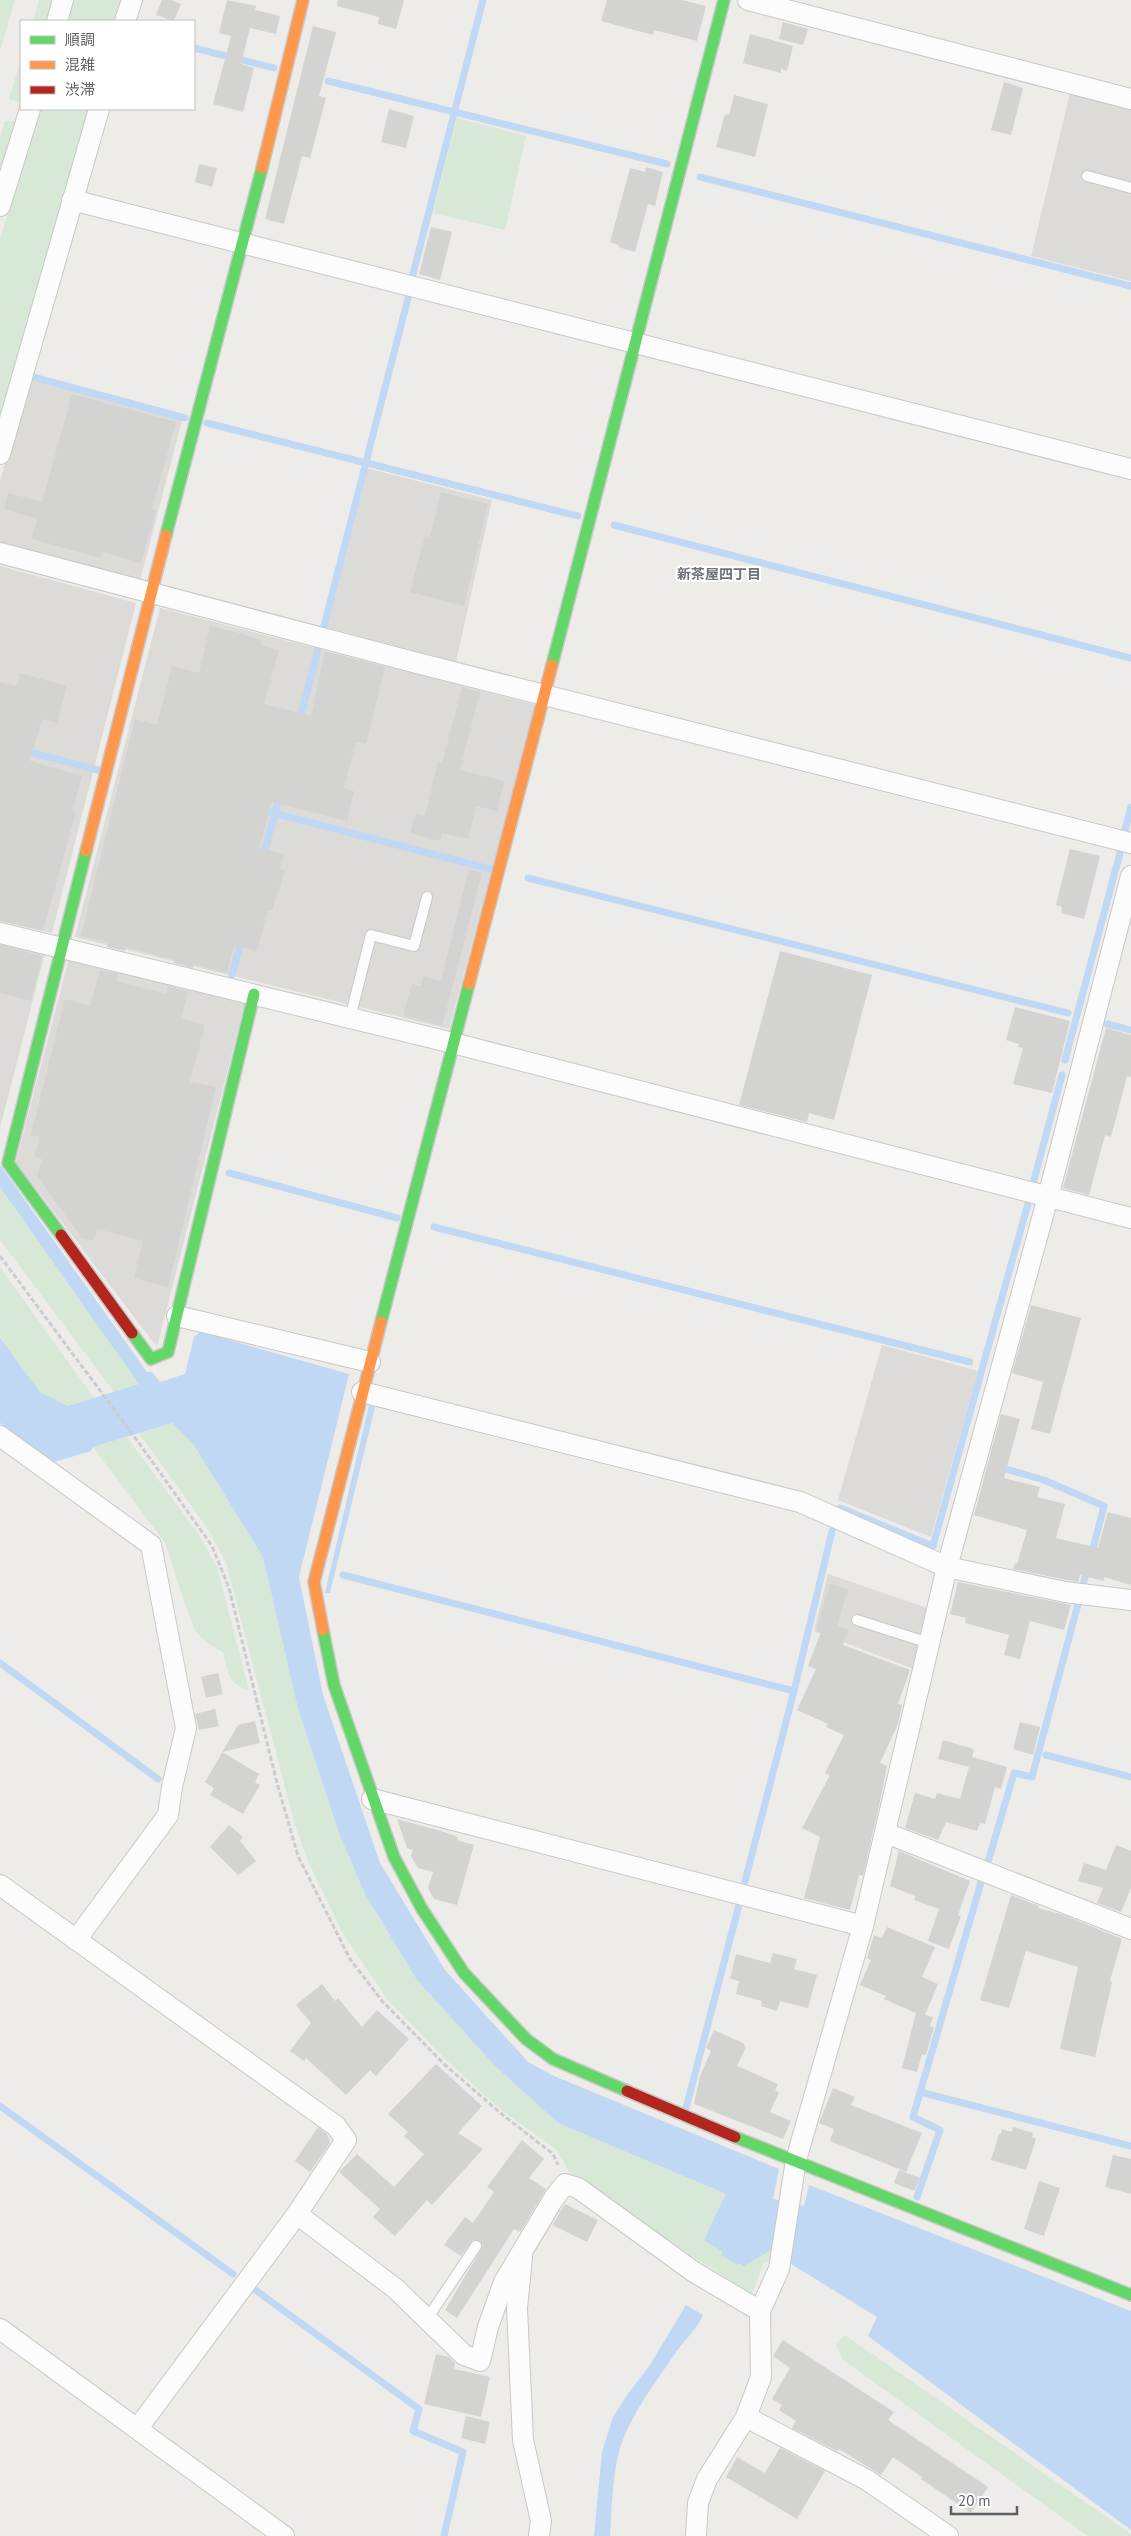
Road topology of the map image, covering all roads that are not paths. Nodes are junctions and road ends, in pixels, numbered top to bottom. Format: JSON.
{"nodes":[{"id":1,"x":63,"y":0,"type":"edge"},
{"id":2,"x":132,"y":0,"type":"edge"},
{"id":3,"x":304,"y":0,"type":"edge"},
{"id":4,"x":724,"y":0,"type":"edge"},
{"id":5,"x":748,"y":0,"type":"edge"},
{"id":6,"x":57,"y":20,"type":"edge"},
{"id":7,"x":125,"y":20,"type":"edge"},
{"id":8,"x":1131,"y":99,"type":"edge"},
{"id":9,"x":30,"y":110,"type":"edge"},
{"id":10,"x":99,"y":110,"type":"edge"},
{"id":11,"x":1087,"y":176,"type":"dead end"},
{"id":12,"x":1131,"y":188,"type":"edge"},
{"id":13,"x":72,"y":200,"type":"junction"},
{"id":14,"x":0,"y":206,"type":"edge"},
{"id":15,"x":243,"y":245,"type":"junction"},
{"id":16,"x":635,"y":344,"type":"junction"},
{"id":17,"x":0,"y":454,"type":"edge"},
{"id":18,"x":1131,"y":469,"type":"edge"},
{"id":19,"x":0,"y":554,"type":"edge"},
{"id":20,"x":151,"y":594,"type":"junction"},
{"id":21,"x":544,"y":695,"type":"junction"},
{"id":22,"x":1131,"y":843,"type":"edge"},
{"id":23,"x":1131,"y":876,"type":"edge"},
{"id":24,"x":427,"y":897,"type":"dead end"},
{"id":25,"x":0,"y":933,"type":"edge"},
{"id":26,"x":64,"y":947,"type":"junction"},
{"id":27,"x":254,"y":994,"type":"junction"},
{"id":28,"x":350,"y":1018,"type":"junction"},
{"id":29,"x":453,"y":1043,"type":"junction"},
{"id":30,"x":6,"y":1150,"type":"edge"},
{"id":31,"x":1048,"y":1197,"type":"junction"},
{"id":32,"x":1131,"y":1218,"type":"edge"},
{"id":33,"x":177,"y":1316,"type":"junction"},
{"id":34,"x":370,"y":1362,"type":"junction"},
{"id":35,"x":362,"y":1392,"type":"junction"},
{"id":36,"x":0,"y":1436,"type":"edge"},
{"id":37,"x":947,"y":1567,"type":"junction"},
{"id":38,"x":1131,"y":1600,"type":"edge"},
{"id":39,"x":857,"y":1620,"type":"dead end"},
{"id":40,"x":930,"y":1643,"type":"junction"},
{"id":41,"x":372,"y":1799,"type":"junction"},
{"id":42,"x":886,"y":1833,"type":"junction"},
{"id":43,"x":0,"y":1885,"type":"edge"},
{"id":44,"x":863,"y":1926,"type":"junction"},
{"id":45,"x":1131,"y":1929,"type":"edge"},
{"id":46,"x":76,"y":1940,"type":"junction"},
{"id":47,"x":796,"y":2160,"type":"junction"},
{"id":48,"x":298,"y":2214,"type":"junction"},
{"id":49,"x":476,"y":2246,"type":"dead end"},
{"id":50,"x":522,"y":2253,"type":"junction"},
{"id":51,"x":1131,"y":2295,"type":"edge"},
{"id":52,"x":760,"y":2311,"type":"junction"},
{"id":53,"x":427,"y":2319,"type":"junction"},
{"id":54,"x":0,"y":2329,"type":"edge"},
{"id":55,"x":746,"y":2417,"type":"junction"},
{"id":56,"x":138,"y":2428,"type":"junction"},
{"id":57,"x":284,"y":2536,"type":"edge"},
{"id":58,"x":539,"y":2536,"type":"edge"},
{"id":59,"x":696,"y":2536,"type":"edge"},
{"id":60,"x":948,"y":2536,"type":"edge"}],
"edges":[{"from":1,"to":6,"type":"street"},
{"from":2,"to":7,"type":"street"},
{"from":3,"to":15,"type":"street"},
{"from":4,"to":16,"type":"street"},
{"from":5,"to":8,"type":"street"},
{"from":9,"to":14,"type":"street"},
{"from":10,"to":13,"type":"street"},
{"from":11,"to":12,"type":"lane"},
{"from":13,"to":15,"type":"street"},
{"from":13,"to":17,"type":"street"},
{"from":15,"to":16,"type":"street"},
{"from":15,"to":20,"type":"street"},
{"from":16,"to":18,"type":"street"},
{"from":16,"to":21,"type":"street"},
{"from":19,"to":20,"type":"street"},
{"from":20,"to":21,"type":"street"},
{"from":20,"to":26,"type":"street"},
{"from":21,"to":22,"type":"street"},
{"from":21,"to":29,"type":"street"},
{"from":23,"to":31,"type":"street"},
{"from":24,"to":28,"type":"lane"},
{"from":25,"to":26,"type":"street"},
{"from":26,"to":27,"type":"street"},
{"from":26,"to":30,"type":"street"},
{"from":27,"to":28,"type":"street"},
{"from":27,"to":33,"type":"street"},
{"from":28,"to":29,"type":"street"},
{"from":29,"to":31,"type":"street"},
{"from":29,"to":34,"type":"street"},
{"from":30,"to":33,"type":"street"},
{"from":31,"to":32,"type":"street"},
{"from":31,"to":37,"type":"street"},
{"from":33,"to":34,"type":"street"},
{"from":34,"to":35,"type":"street"},
{"from":35,"to":37,"type":"street"},
{"from":35,"to":41,"type":"street"},
{"from":36,"to":46,"type":"street"},
{"from":37,"to":38,"type":"street"},
{"from":37,"to":40,"type":"street"},
{"from":39,"to":40,"type":"lane"},
{"from":40,"to":42,"type":"street"},
{"from":41,"to":44,"type":"street"},
{"from":41,"to":47,"type":"street"},
{"from":42,"to":44,"type":"street"},
{"from":42,"to":45,"type":"street"},
{"from":43,"to":46,"type":"street"},
{"from":44,"to":47,"type":"street"},
{"from":46,"to":48,"type":"street"},
{"from":47,"to":51,"type":"street"},
{"from":47,"to":52,"type":"street"},
{"from":48,"to":53,"type":"street"},
{"from":48,"to":56,"type":"street"},
{"from":49,"to":53,"type":"lane"},
{"from":50,"to":52,"type":"street"},
{"from":50,"to":53,"type":"street"},
{"from":50,"to":58,"type":"street"},
{"from":52,"to":55,"type":"street"},
{"from":54,"to":56,"type":"street"},
{"from":55,"to":59,"type":"street"},
{"from":55,"to":60,"type":"street"},
{"from":56,"to":57,"type":"street"}]}
